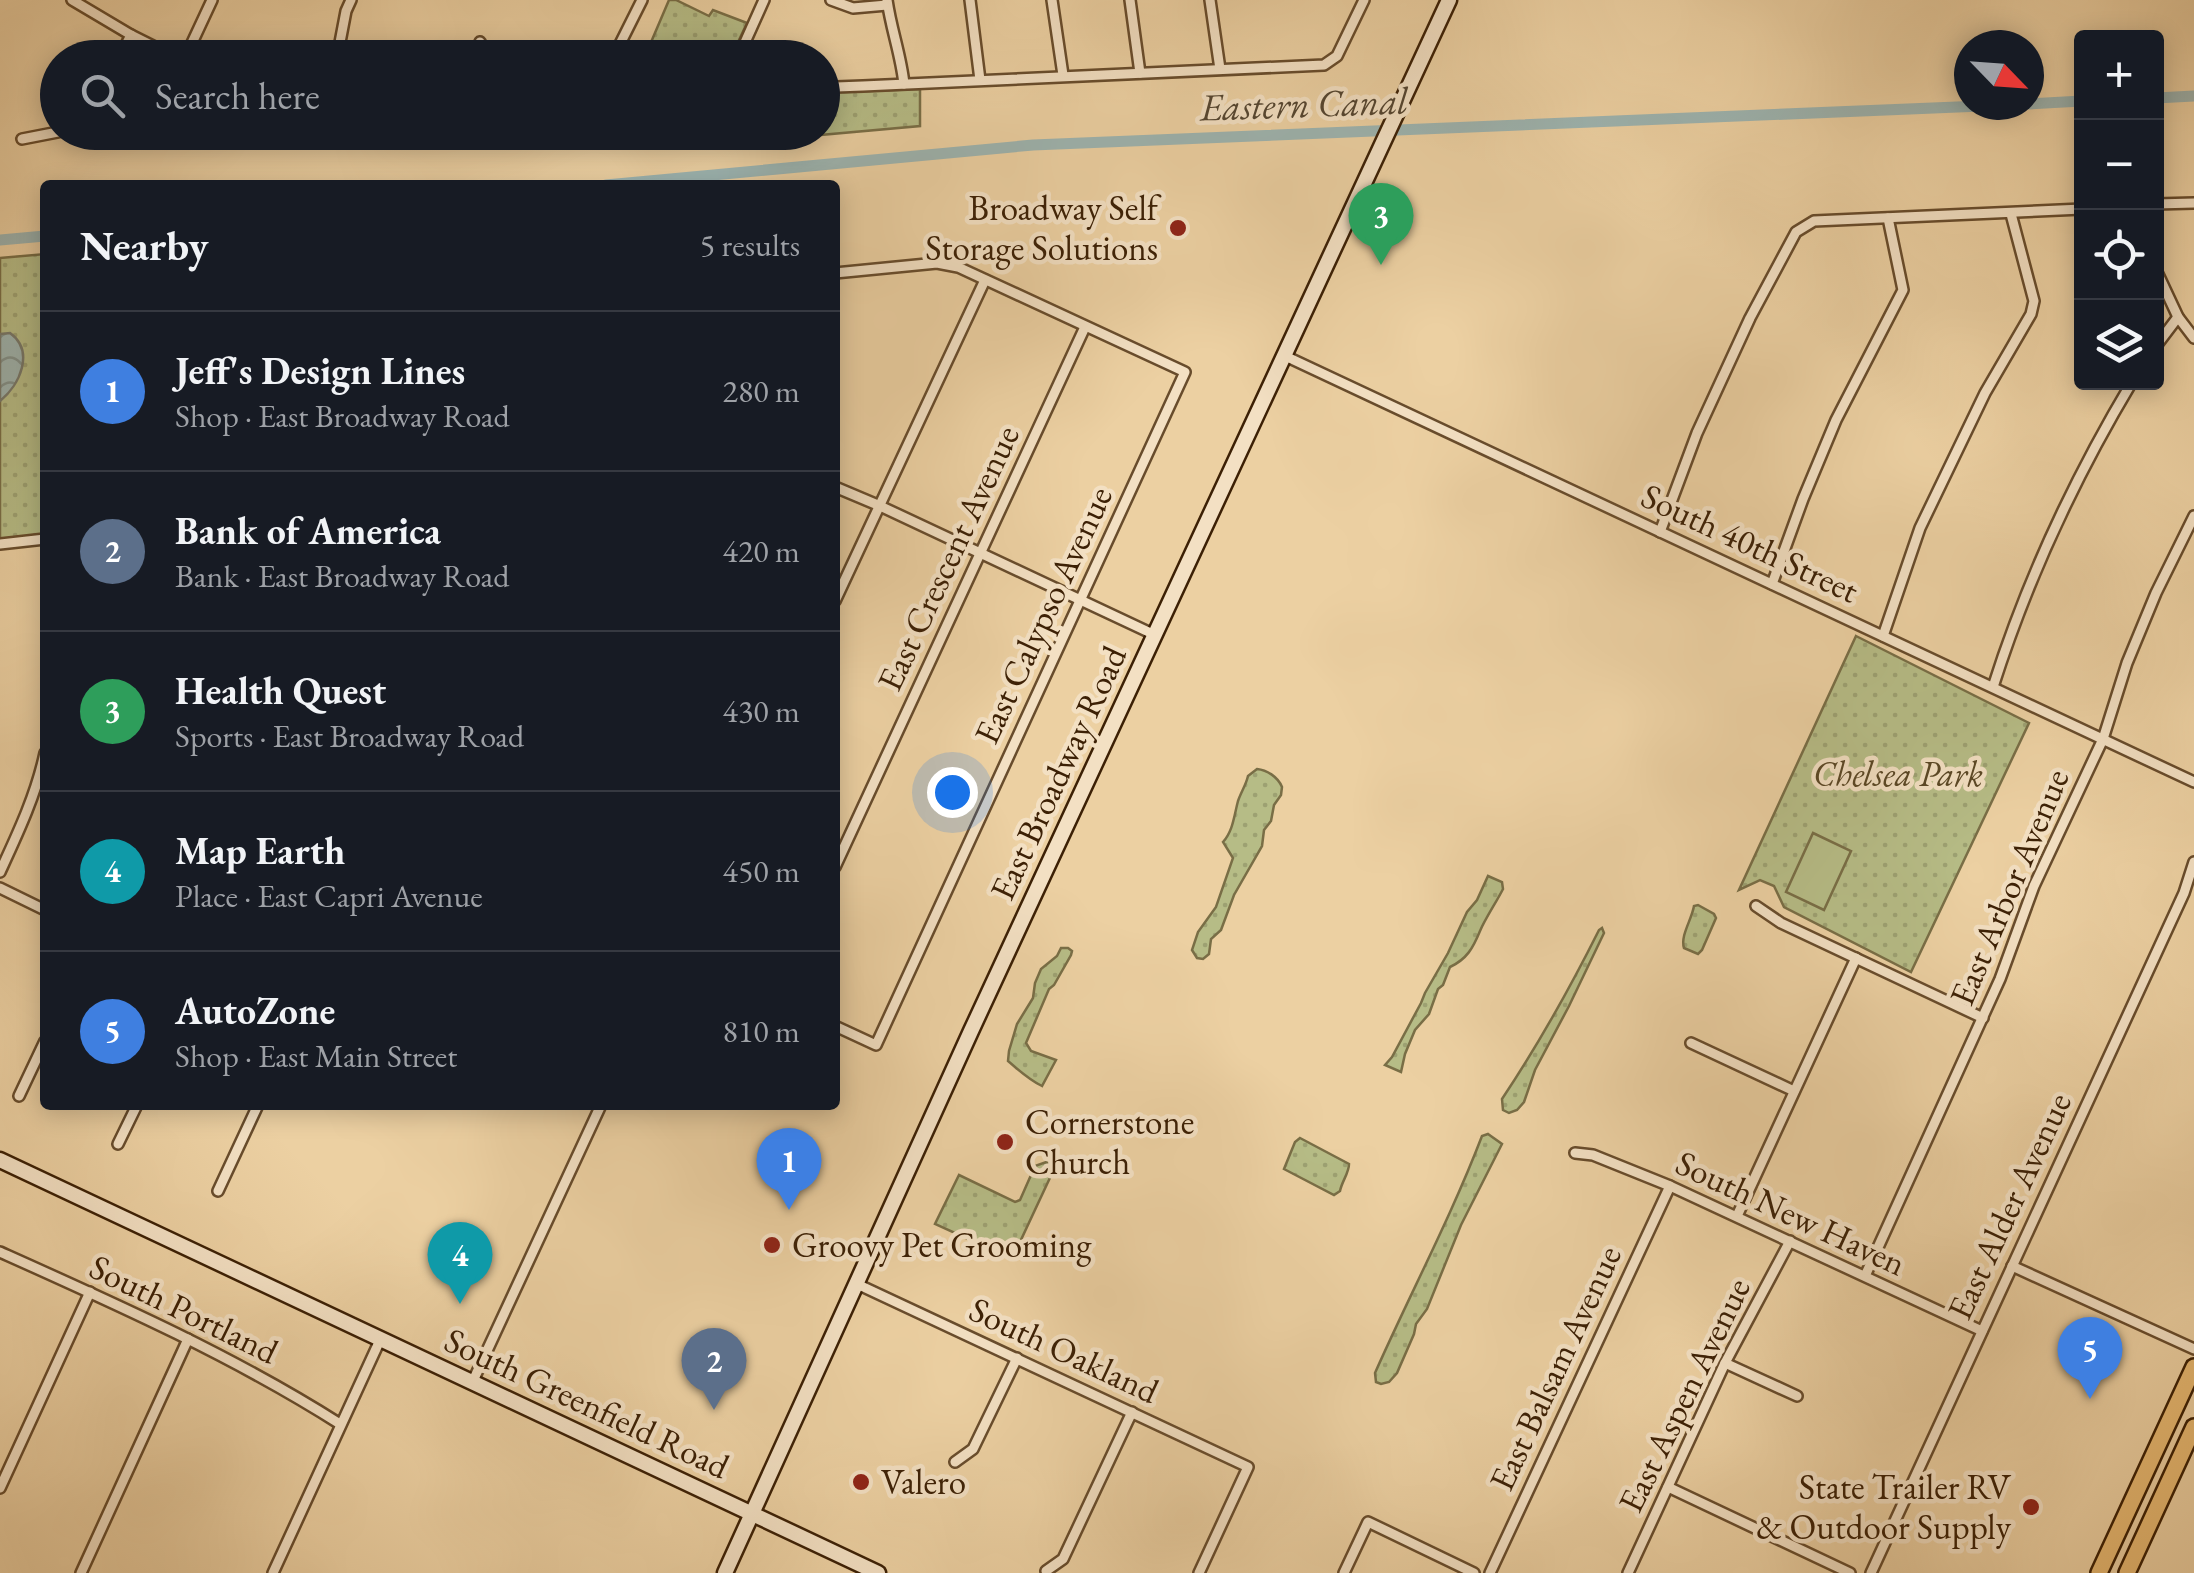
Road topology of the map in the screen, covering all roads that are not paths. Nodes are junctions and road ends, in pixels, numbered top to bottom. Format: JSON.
{"nodes":[{"id":1,"x":72,"y":0,"type":"edge"},
{"id":2,"x":212,"y":0,"type":"edge"},
{"id":3,"x":351,"y":0,"type":"edge"},
{"id":4,"x":642,"y":0,"type":"edge"},
{"id":5,"x":764,"y":0,"type":"edge"},
{"id":6,"x":831,"y":0,"type":"edge"},
{"id":7,"x":970,"y":0,"type":"edge"},
{"id":8,"x":1052,"y":0,"type":"edge"},
{"id":9,"x":1130,"y":0,"type":"edge"},
{"id":10,"x":1210,"y":0,"type":"edge"},
{"id":11,"x":1364,"y":0,"type":"edge"},
{"id":12,"x":1448,"y":0,"type":"edge"},
{"id":13,"x":887,"y":2,"type":"edge"},
{"id":14,"x":131,"y":36,"type":"junction"},
{"id":15,"x":129,"y":40,"type":"edge"},
{"id":16,"x":140,"y":40,"type":"edge"},
{"id":17,"x":191,"y":40,"type":"edge"},
{"id":18,"x":341,"y":40,"type":"edge"},
{"id":19,"x":622,"y":40,"type":"edge"},
{"id":20,"x":745,"y":40,"type":"edge"},
{"id":21,"x":1220,"y":69,"type":"junction"},
{"id":22,"x":1140,"y":73,"type":"junction"},
{"id":23,"x":1062,"y":75,"type":"junction"},
{"id":24,"x":980,"y":80,"type":"junction"},
{"id":25,"x":904,"y":84,"type":"junction"},
{"id":26,"x":840,"y":87,"type":"edge"},
{"id":27,"x":40,"y":136,"type":"edge"},
{"id":28,"x":22,"y":139,"type":"dead end"},
{"id":29,"x":2194,"y":203,"type":"edge"},
{"id":30,"x":2164,"y":204,"type":"edge"},
{"id":31,"x":2074,"y":210,"type":"edge"},
{"id":32,"x":2011,"y":214,"type":"junction"},
{"id":33,"x":1888,"y":218,"type":"junction"},
{"id":34,"x":840,"y":273,"type":"edge"},
{"id":35,"x":985,"y":280,"type":"junction"},
{"id":36,"x":2164,"y":287,"type":"edge"},
{"id":37,"x":2178,"y":317,"type":"junction"},
{"id":38,"x":1085,"y":327,"type":"junction"},
{"id":39,"x":2164,"y":335,"type":"edge"},
{"id":40,"x":2194,"y":338,"type":"edge"},
{"id":41,"x":1284,"y":355,"type":"junction"},
{"id":42,"x":2127,"y":390,"type":"edge"},
{"id":43,"x":840,"y":489,"type":"edge"},
{"id":44,"x":880,"y":506,"type":"junction"},
{"id":45,"x":2194,"y":516,"type":"edge"},
{"id":46,"x":1660,"y":532,"type":"junction"},
{"id":47,"x":40,"y":539,"type":"edge"},
{"id":48,"x":0,"y":544,"type":"edge"},
{"id":49,"x":981,"y":552,"type":"junction"},
{"id":50,"x":1772,"y":584,"type":"junction"},
{"id":51,"x":840,"y":590,"type":"edge"},
{"id":52,"x":1080,"y":600,"type":"junction"},
{"id":53,"x":1155,"y":635,"type":"junction"},
{"id":54,"x":1882,"y":636,"type":"junction"},
{"id":55,"x":1993,"y":688,"type":"junction"},
{"id":56,"x":2103,"y":739,"type":"junction"},
{"id":57,"x":40,"y":775,"type":"edge"},
{"id":58,"x":2194,"y":782,"type":"edge"},
{"id":59,"x":840,"y":856,"type":"edge"},
{"id":60,"x":2194,"y":862,"type":"edge"},
{"id":61,"x":0,"y":872,"type":"edge"},
{"id":62,"x":0,"y":888,"type":"edge"},
{"id":63,"x":1756,"y":906,"type":"dead end"},
{"id":64,"x":40,"y":908,"type":"edge"},
{"id":65,"x":1856,"y":958,"type":"junction"},
{"id":66,"x":1983,"y":1018,"type":"junction"},
{"id":67,"x":840,"y":1028,"type":"edge"},
{"id":68,"x":1692,"y":1043,"type":"dead end"},
{"id":69,"x":40,"y":1052,"type":"edge"},
{"id":70,"x":1794,"y":1092,"type":"junction"},
{"id":71,"x":20,"y":1096,"type":"dead end"},
{"id":72,"x":134,"y":1110,"type":"edge"},
{"id":73,"x":256,"y":1110,"type":"edge"},
{"id":74,"x":600,"y":1110,"type":"edge"},
{"id":75,"x":118,"y":1144,"type":"dead end"},
{"id":76,"x":1575,"y":1153,"type":"dead end"},
{"id":77,"x":0,"y":1160,"type":"edge"},
{"id":78,"x":1670,"y":1186,"type":"junction"},
{"id":79,"x":218,"y":1191,"type":"dead end"},
{"id":80,"x":1736,"y":1216,"type":"junction"},
{"id":81,"x":1790,"y":1241,"type":"junction"},
{"id":82,"x":0,"y":1252,"type":"edge"},
{"id":83,"x":2012,"y":1266,"type":"junction"},
{"id":84,"x":1865,"y":1276,"type":"junction"},
{"id":85,"x":856,"y":1284,"type":"junction"},
{"id":86,"x":90,"y":1292,"type":"junction"},
{"id":87,"x":1982,"y":1331,"type":"junction"},
{"id":88,"x":381,"y":1338,"type":"junction"},
{"id":89,"x":188,"y":1340,"type":"junction"},
{"id":90,"x":2194,"y":1349,"type":"edge"},
{"id":91,"x":1017,"y":1358,"type":"junction"},
{"id":92,"x":1725,"y":1363,"type":"junction"},
{"id":93,"x":2194,"y":1367,"type":"edge"},
{"id":94,"x":472,"y":1383,"type":"junction"},
{"id":95,"x":1796,"y":1396,"type":"dead end"},
{"id":96,"x":1132,"y":1412,"type":"junction"},
{"id":97,"x":340,"y":1424,"type":"junction"},
{"id":98,"x":2194,"y":1427,"type":"edge"},
{"id":99,"x":955,"y":1462,"type":"dead end"},
{"id":100,"x":1668,"y":1487,"type":"junction"},
{"id":101,"x":0,"y":1488,"type":"edge"},
{"id":102,"x":752,"y":1515,"type":"junction"},
{"id":103,"x":1046,"y":1571,"type":"edge"},
{"id":104,"x":82,"y":1573,"type":"edge"},
{"id":105,"x":272,"y":1573,"type":"edge"},
{"id":106,"x":725,"y":1573,"type":"edge"},
{"id":107,"x":878,"y":1573,"type":"edge"},
{"id":108,"x":1199,"y":1573,"type":"edge"},
{"id":109,"x":1344,"y":1573,"type":"edge"},
{"id":110,"x":1474,"y":1573,"type":"edge"},
{"id":111,"x":1490,"y":1573,"type":"edge"},
{"id":112,"x":1628,"y":1573,"type":"edge"},
{"id":113,"x":1850,"y":1573,"type":"edge"},
{"id":114,"x":1871,"y":1573,"type":"edge"},
{"id":115,"x":2099,"y":1573,"type":"edge"},
{"id":116,"x":2126,"y":1573,"type":"edge"}],
"edges":[{"from":1,"to":14,"type":"street"},
{"from":2,"to":17,"type":"street"},
{"from":3,"to":18,"type":"street"},
{"from":4,"to":19,"type":"street"},
{"from":5,"to":20,"type":"street"},
{"from":6,"to":13,"type":"street"},
{"from":7,"to":24,"type":"street"},
{"from":8,"to":23,"type":"street"},
{"from":9,"to":22,"type":"street"},
{"from":10,"to":21,"type":"street"},
{"from":11,"to":21,"type":"street"},
{"from":12,"to":41,"type":"main road","name":"East Broadway Road"},
{"from":13,"to":25,"type":"street"},
{"from":14,"to":15,"type":"street"},
{"from":14,"to":16,"type":"street"},
{"from":21,"to":22,"type":"street"},
{"from":22,"to":23,"type":"street"},
{"from":23,"to":24,"type":"street"},
{"from":24,"to":25,"type":"street"},
{"from":25,"to":26,"type":"street"},
{"from":27,"to":28,"type":"street"},
{"from":29,"to":30,"type":"street"},
{"from":31,"to":32,"type":"street"},
{"from":32,"to":33,"type":"street"},
{"from":32,"to":54,"type":"street"},
{"from":33,"to":46,"type":"street"},
{"from":33,"to":50,"type":"street"},
{"from":34,"to":35,"type":"street"},
{"from":35,"to":38,"type":"street"},
{"from":35,"to":44,"type":"street"},
{"from":36,"to":37,"type":"street"},
{"from":37,"to":39,"type":"street"},
{"from":37,"to":40,"type":"street"},
{"from":38,"to":49,"type":"street","name":"East Crescent Avenue"},
{"from":38,"to":52,"type":"street","name":"East Calypso Avenue"},
{"from":41,"to":46,"type":"street","name":"South 40th Street"},
{"from":41,"to":53,"type":"main road","name":"East Broadway Road"},
{"from":42,"to":55,"type":"street"},
{"from":43,"to":44,"type":"street"},
{"from":44,"to":49,"type":"street"},
{"from":44,"to":51,"type":"street"},
{"from":45,"to":56,"type":"street","name":"East Arbor Avenue"},
{"from":46,"to":50,"type":"street","name":"South 40th Street"},
{"from":47,"to":48,"type":"street"},
{"from":49,"to":52,"type":"street"},
{"from":49,"to":59,"type":"street","name":"East Crescent Avenue"},
{"from":50,"to":54,"type":"street","name":"South 40th Street"},
{"from":52,"to":53,"type":"street"},
{"from":52,"to":67,"type":"street","name":"East Calypso Avenue"},
{"from":53,"to":85,"type":"main road","name":"East Broadway Road"},
{"from":54,"to":55,"type":"street","name":"South 40th Street"},
{"from":55,"to":56,"type":"street","name":"South 40th Street"},
{"from":56,"to":58,"type":"street","name":"South 40th Street"},
{"from":56,"to":66,"type":"street","name":"East Arbor Avenue"},
{"from":57,"to":61,"type":"street"},
{"from":60,"to":83,"type":"street","name":"East Alder Avenue"},
{"from":62,"to":64,"type":"street"},
{"from":63,"to":65,"type":"street"},
{"from":65,"to":66,"type":"street"},
{"from":65,"to":70,"type":"street"},
{"from":66,"to":84,"type":"street","name":"East Arbor Avenue"},
{"from":68,"to":70,"type":"street"},
{"from":69,"to":71,"type":"street"},
{"from":70,"to":80,"type":"street"},
{"from":72,"to":75,"type":"street"},
{"from":73,"to":79,"type":"street"},
{"from":74,"to":94,"type":"street"},
{"from":76,"to":78,"type":"street","name":"South New Haven"},
{"from":77,"to":88,"type":"main road","name":"South Greenfield Road"},
{"from":78,"to":80,"type":"street","name":"South New Haven"},
{"from":78,"to":111,"type":"street","name":"East Balsam Avenue"},
{"from":80,"to":81,"type":"street","name":"South New Haven"},
{"from":81,"to":84,"type":"street","name":"South New Haven"},
{"from":81,"to":92,"type":"street","name":"East Aspen Avenue"},
{"from":82,"to":86,"type":"street","name":"South Portland"},
{"from":83,"to":87,"type":"street","name":"East Alder Avenue"},
{"from":83,"to":90,"type":"street"},
{"from":84,"to":87,"type":"street","name":"South New Haven"},
{"from":85,"to":91,"type":"street","name":"South Oakland"},
{"from":85,"to":102,"type":"main road","name":"East Broadway Road"},
{"from":86,"to":89,"type":"street","name":"South Portland"},
{"from":86,"to":101,"type":"street"},
{"from":87,"to":114,"type":"street","name":"East Alder Avenue"},
{"from":88,"to":94,"type":"main road","name":"South Greenfield Road"},
{"from":88,"to":97,"type":"street"},
{"from":89,"to":97,"type":"street","name":"South Portland"},
{"from":89,"to":104,"type":"street"},
{"from":91,"to":96,"type":"street","name":"South Oakland"},
{"from":91,"to":99,"type":"street"},
{"from":92,"to":95,"type":"street"},
{"from":92,"to":100,"type":"street","name":"East Aspen Avenue"},
{"from":93,"to":115,"type":"main road"},
{"from":94,"to":102,"type":"main road","name":"South Greenfield Road"},
{"from":96,"to":103,"type":"street"},
{"from":96,"to":108,"type":"street","name":"South Oakland"},
{"from":97,"to":105,"type":"street"},
{"from":98,"to":116,"type":"main road"},
{"from":100,"to":112,"type":"street","name":"East Aspen Avenue"},
{"from":100,"to":113,"type":"street"},
{"from":102,"to":106,"type":"main road","name":"East Broadway Road"},
{"from":102,"to":107,"type":"main road","name":"South Greenfield Road"},
{"from":109,"to":110,"type":"street"}]}
